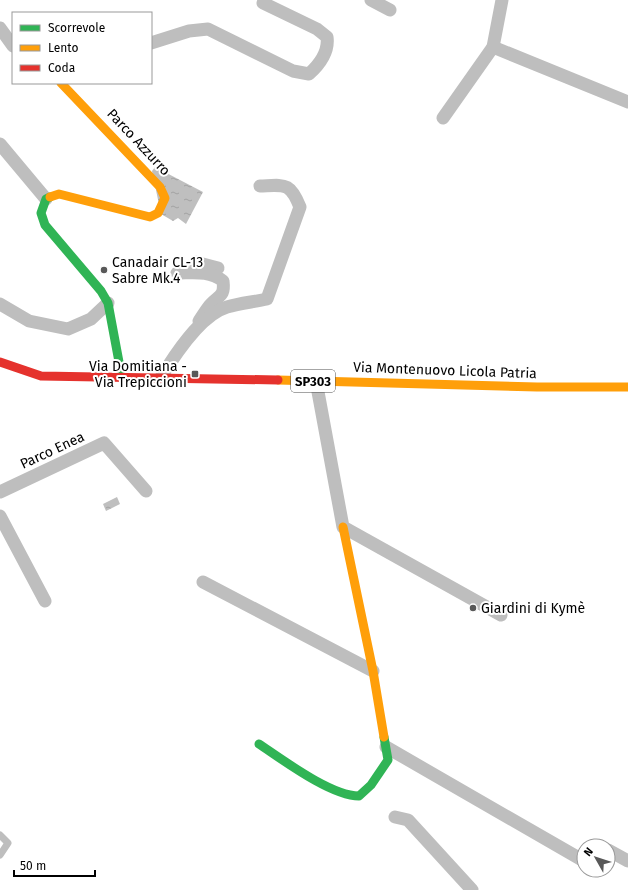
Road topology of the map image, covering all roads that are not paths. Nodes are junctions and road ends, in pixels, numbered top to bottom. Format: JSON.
{"nodes":[{"id":1,"x":371,"y":0,"type":"edge"},
{"id":2,"x":502,"y":0,"type":"edge"},
{"id":3,"x":263,"y":3,"type":"dead end"},
{"id":4,"x":390,"y":10,"type":"dead end"},
{"id":5,"x":0,"y":28,"type":"edge"},
{"id":6,"x":152,"y":43,"type":"edge"},
{"id":7,"x":12,"y":45,"type":"edge"},
{"id":8,"x":493,"y":47,"type":"junction"},
{"id":9,"x":62,"y":84,"type":"edge"},
{"id":10,"x":628,"y":102,"type":"edge"},
{"id":11,"x":443,"y":118,"type":"dead end"},
{"id":12,"x":0,"y":144,"type":"edge"},
{"id":13,"x":260,"y":186,"type":"dead end"},
{"id":14,"x":46,"y":199,"type":"junction"},
{"id":15,"x":195,"y":262,"type":"dead end"},
{"id":16,"x":177,"y":273,"type":"dead end"},
{"id":17,"x":108,"y":303,"type":"junction"},
{"id":18,"x":0,"y":304,"type":"edge"},
{"id":19,"x":226,"y":307,"type":"junction"},
{"id":20,"x":196,"y":331,"type":"junction"},
{"id":21,"x":0,"y":362,"type":"edge"},
{"id":22,"x":122,"y":378,"type":"junction"},
{"id":23,"x":160,"y":379,"type":"junction"},
{"id":24,"x":316,"y":381,"type":"junction"},
{"id":25,"x":628,"y":387,"type":"edge"},
{"id":26,"x":146,"y":491,"type":"dead end"},
{"id":27,"x":0,"y":492,"type":"edge"},
{"id":28,"x":0,"y":516,"type":"edge"},
{"id":29,"x":343,"y":527,"type":"junction"},
{"id":30,"x":203,"y":582,"type":"dead end"},
{"id":31,"x":45,"y":601,"type":"dead end"},
{"id":32,"x":501,"y":615,"type":"dead end"},
{"id":33,"x":373,"y":671,"type":"junction"},
{"id":34,"x":259,"y":744,"type":"dead end"},
{"id":35,"x":386,"y":747,"type":"junction"},
{"id":36,"x":395,"y":817,"type":"dead end"},
{"id":37,"x":0,"y":835,"type":"edge"},
{"id":38,"x":616,"y":854,"type":"edge"},
{"id":39,"x":0,"y":855,"type":"edge"},
{"id":40,"x":576,"y":856,"type":"edge"},
{"id":41,"x":628,"y":861,"type":"edge"},
{"id":42,"x":472,"y":890,"type":"edge"}],
"edges":[{"from":1,"to":4,"type":"street"},
{"from":2,"to":8,"type":"street"},
{"from":3,"to":6,"type":"street"},
{"from":5,"to":7,"type":"street"},
{"from":8,"to":10,"type":"street"},
{"from":8,"to":11,"type":"street"},
{"from":9,"to":14,"type":"street","name":"Parco Azzurro"},
{"from":12,"to":14,"type":"street"},
{"from":13,"to":19,"type":"street"},
{"from":14,"to":17,"type":"street"},
{"from":15,"to":19,"type":"street"},
{"from":16,"to":20,"type":"street"},
{"from":17,"to":18,"type":"street"},
{"from":17,"to":22,"type":"street"},
{"from":19,"to":20,"type":"street"},
{"from":20,"to":23,"type":"street"},
{"from":21,"to":22,"type":"street","name":"Via Montenuovo Licola Patria","number":"SP303"},
{"from":22,"to":23,"type":"street","name":"Via Montenuovo Licola Patria","number":"SP303"},
{"from":23,"to":24,"type":"street","name":"Via Montenuovo Licola Patria","number":"SP303"},
{"from":24,"to":25,"type":"street","name":"Via Montenuovo Licola Patria","number":"SP303"},
{"from":24,"to":29,"type":"street"},
{"from":26,"to":27,"type":"street","name":"Parco Enea"},
{"from":28,"to":31,"type":"street"},
{"from":29,"to":32,"type":"street"},
{"from":29,"to":33,"type":"street"},
{"from":30,"to":33,"type":"street"},
{"from":33,"to":35,"type":"street"},
{"from":34,"to":35,"type":"street"},
{"from":35,"to":40,"type":"street"},
{"from":36,"to":42,"type":"street"},
{"from":37,"to":39,"type":"lane"},
{"from":38,"to":41,"type":"street"}]}
